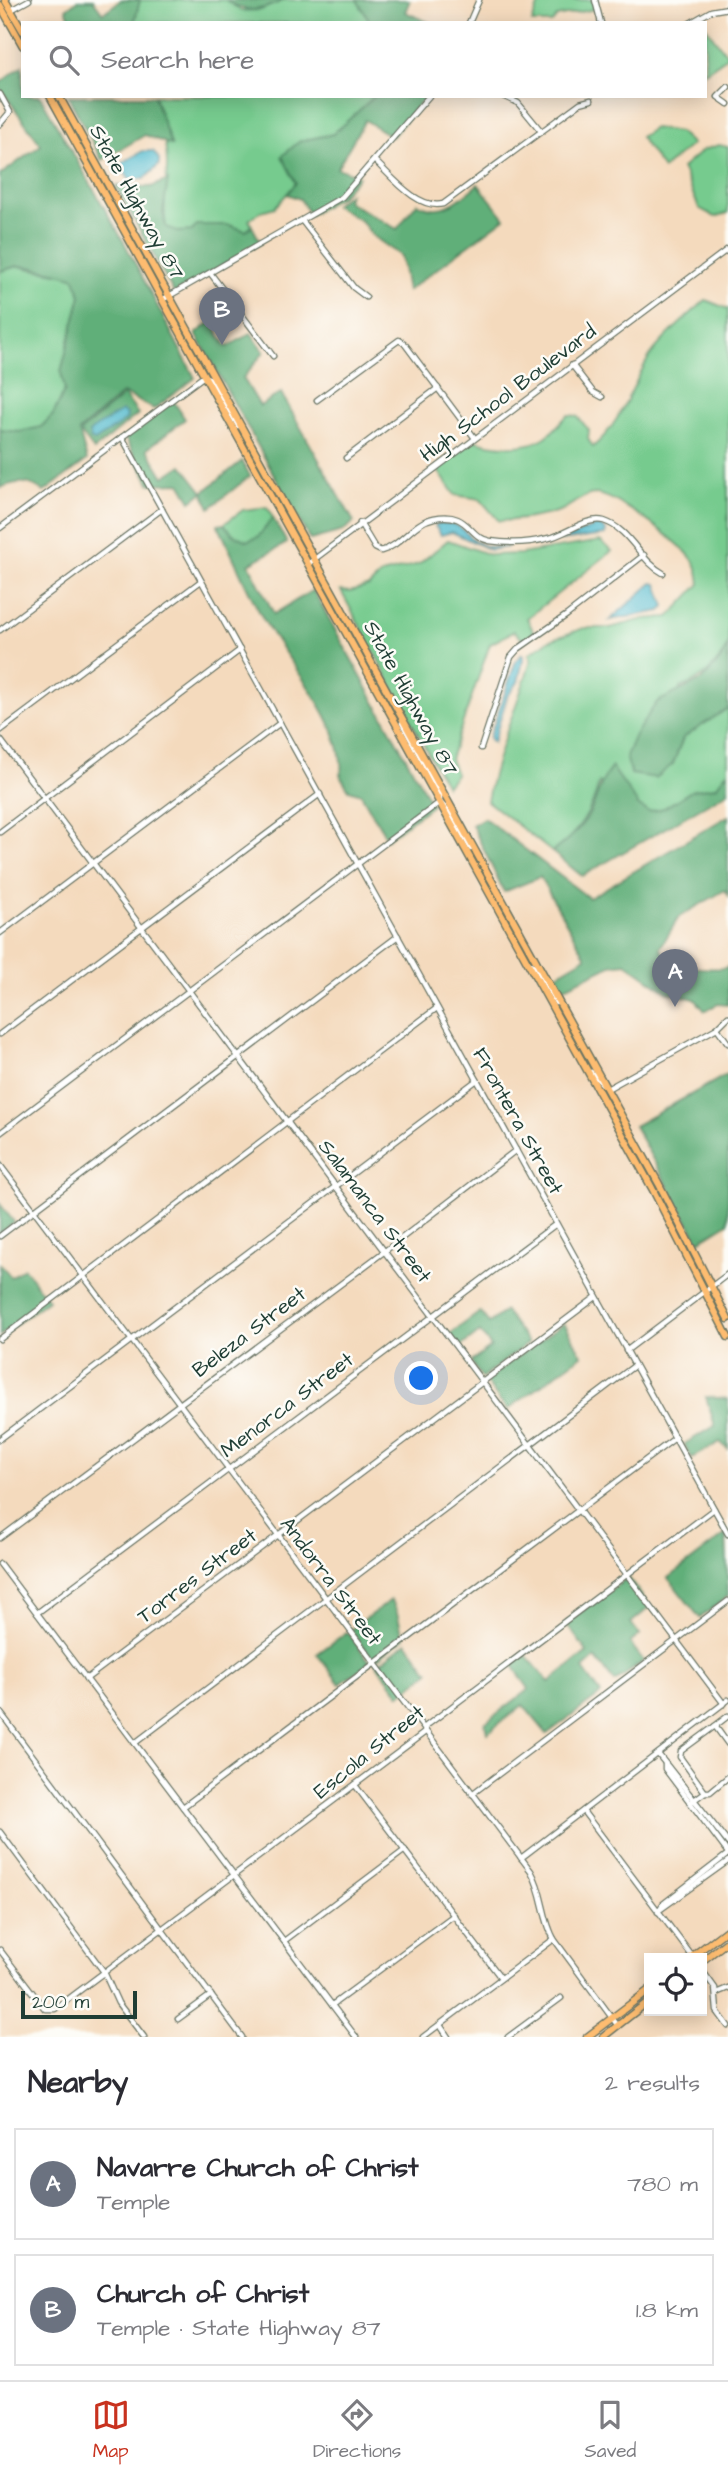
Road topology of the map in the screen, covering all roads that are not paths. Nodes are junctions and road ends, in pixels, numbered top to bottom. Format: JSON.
{"nodes":[{"id":1,"x":5,"y":0,"type":"edge"},
{"id":2,"x":29,"y":0,"type":"edge"},
{"id":3,"x":479,"y":0,"type":"edge"},
{"id":4,"x":595,"y":0,"type":"edge"},
{"id":5,"x":0,"y":5,"type":"edge"},
{"id":6,"x":728,"y":8,"type":"edge"},
{"id":7,"x":11,"y":10,"type":"junction"},
{"id":8,"x":470,"y":21,"type":"edge"},
{"id":9,"x":600,"y":21,"type":"edge"},
{"id":10,"x":693,"y":21,"type":"edge"},
{"id":11,"x":21,"y":28,"type":"edge"},
{"id":12,"x":21,"y":42,"type":"edge"},
{"id":13,"x":728,"y":87,"type":"edge"},
{"id":14,"x":0,"y":94,"type":"edge"},
{"id":15,"x":51,"y":98,"type":"edge"},
{"id":16,"x":60,"y":98,"type":"edge"},
{"id":17,"x":427,"y":98,"type":"edge"},
{"id":18,"x":507,"y":98,"type":"edge"},
{"id":19,"x":591,"y":100,"type":"dead end"},
{"id":20,"x":728,"y":104,"type":"edge"},
{"id":21,"x":0,"y":124,"type":"edge"},
{"id":22,"x":541,"y":131,"type":"junction"},
{"id":23,"x":374,"y":161,"type":"junction"},
{"id":24,"x":303,"y":222,"type":"junction"},
{"id":25,"x":727,"y":251,"type":"edge"},
{"id":26,"x":211,"y":274,"type":"junction"},
{"id":27,"x":366,"y":297,"type":"dead end"},
{"id":28,"x":166,"y":299,"type":"junction"},
{"id":29,"x":273,"y":356,"type":"dead end"},
{"id":30,"x":572,"y":365,"type":"junction"},
{"id":31,"x":204,"y":376,"type":"junction"},
{"id":32,"x":438,"y":388,"type":"junction"},
{"id":33,"x":602,"y":397,"type":"dead end"},
{"id":34,"x":317,"y":400,"type":"dead end"},
{"id":35,"x":122,"y":437,"type":"junction"},
{"id":36,"x":474,"y":437,"type":"junction"},
{"id":37,"x":250,"y":442,"type":"junction"},
{"id":38,"x":345,"y":458,"type":"dead end"},
{"id":39,"x":162,"y":509,"type":"junction"},
{"id":40,"x":360,"y":523,"type":"junction"},
{"id":41,"x":0,"y":528,"type":"edge"},
{"id":42,"x":643,"y":555,"type":"junction"},
{"id":43,"x":315,"y":560,"type":"junction"},
{"id":44,"x":308,"y":564,"type":"junction"},
{"id":45,"x":663,"y":573,"type":"dead end"},
{"id":46,"x":201,"y":580,"type":"junction"},
{"id":47,"x":0,"y":630,"type":"edge"},
{"id":48,"x":240,"y":650,"type":"junction"},
{"id":49,"x":398,"y":710,"type":"junction"},
{"id":50,"x":280,"y":723,"type":"junction"},
{"id":51,"x":0,"y":731,"type":"edge"},
{"id":52,"x":0,"y":739,"type":"edge"},
{"id":53,"x":481,"y":748,"type":"dead end"},
{"id":54,"x":320,"y":794,"type":"junction"},
{"id":55,"x":45,"y":799,"type":"junction"},
{"id":56,"x":440,"y":802,"type":"junction"},
{"id":57,"x":0,"y":832,"type":"edge"},
{"id":58,"x":93,"y":864,"type":"junction"},
{"id":59,"x":359,"y":864,"type":"junction"},
{"id":60,"x":487,"y":872,"type":"junction"},
{"id":61,"x":143,"y":928,"type":"junction"},
{"id":62,"x":0,"y":933,"type":"edge"},
{"id":63,"x":398,"y":936,"type":"junction"},
{"id":64,"x":528,"y":963,"type":"junction"},
{"id":65,"x":190,"y":991,"type":"junction"},
{"id":66,"x":437,"y":1008,"type":"junction"},
{"id":67,"x":728,"y":1017,"type":"edge"},
{"id":68,"x":572,"y":1027,"type":"junction"},
{"id":69,"x":564,"y":1028,"type":"junction"},
{"id":70,"x":717,"y":1028,"type":"junction"},
{"id":71,"x":0,"y":1034,"type":"edge"},
{"id":72,"x":728,"y":1043,"type":"edge"},
{"id":73,"x":239,"y":1058,"type":"junction"},
{"id":74,"x":477,"y":1080,"type":"junction"},
{"id":75,"x":607,"y":1089,"type":"junction"},
{"id":76,"x":288,"y":1122,"type":"junction"},
{"id":77,"x":0,"y":1133,"type":"edge"},
{"id":78,"x":516,"y":1150,"type":"junction"},
{"id":79,"x":0,"y":1166,"type":"edge"},
{"id":80,"x":640,"y":1167,"type":"junction"},
{"id":81,"x":336,"y":1186,"type":"junction"},
{"id":82,"x":34,"y":1210,"type":"junction"},
{"id":83,"x":556,"y":1224,"type":"junction"},
{"id":84,"x":0,"y":1236,"type":"edge"},
{"id":85,"x":385,"y":1251,"type":"junction"},
{"id":86,"x":728,"y":1275,"type":"edge"},
{"id":87,"x":83,"y":1276,"type":"junction"},
{"id":88,"x":709,"y":1289,"type":"junction"},
{"id":89,"x":596,"y":1297,"type":"junction"},
{"id":90,"x":433,"y":1315,"type":"junction"},
{"id":91,"x":728,"y":1319,"type":"edge"},
{"id":92,"x":728,"y":1337,"type":"edge"},
{"id":93,"x":0,"y":1339,"type":"edge"},
{"id":94,"x":131,"y":1341,"type":"junction"},
{"id":95,"x":626,"y":1351,"type":"junction"},
{"id":96,"x":634,"y":1366,"type":"junction"},
{"id":97,"x":482,"y":1381,"type":"junction"},
{"id":98,"x":179,"y":1404,"type":"junction"},
{"id":99,"x":675,"y":1438,"type":"junction"},
{"id":100,"x":0,"y":1439,"type":"edge"},
{"id":101,"x":531,"y":1445,"type":"junction"},
{"id":102,"x":228,"y":1469,"type":"junction"},
{"id":103,"x":579,"y":1509,"type":"junction"},
{"id":104,"x":714,"y":1509,"type":"junction"},
{"id":105,"x":728,"y":1534,"type":"edge"},
{"id":106,"x":277,"y":1535,"type":"junction"},
{"id":107,"x":0,"y":1538,"type":"edge"},
{"id":108,"x":0,"y":1564,"type":"edge"},
{"id":109,"x":628,"y":1574,"type":"junction"},
{"id":110,"x":325,"y":1600,"type":"junction"},
{"id":111,"x":728,"y":1601,"type":"edge"},
{"id":112,"x":37,"y":1613,"type":"junction"},
{"id":113,"x":676,"y":1640,"type":"junction"},
{"id":114,"x":374,"y":1664,"type":"junction"},
{"id":115,"x":86,"y":1679,"type":"junction"},
{"id":116,"x":726,"y":1702,"type":"edge"},
{"id":117,"x":0,"y":1712,"type":"edge"},
{"id":118,"x":728,"y":1716,"type":"edge"},
{"id":119,"x":715,"y":1726,"type":"junction"},
{"id":120,"x":425,"y":1730,"type":"junction"},
{"id":121,"x":135,"y":1743,"type":"junction"},
{"id":122,"x":728,"y":1744,"type":"edge"},
{"id":123,"x":657,"y":1754,"type":"junction"},
{"id":124,"x":728,"y":1777,"type":"edge"},
{"id":125,"x":355,"y":1785,"type":"junction"},
{"id":126,"x":705,"y":1792,"type":"junction"},
{"id":127,"x":472,"y":1794,"type":"junction"},
{"id":128,"x":693,"y":1802,"type":"junction"},
{"id":129,"x":183,"y":1807,"type":"junction"},
{"id":130,"x":583,"y":1811,"type":"junction"},
{"id":131,"x":0,"y":1832,"type":"edge"},
{"id":132,"x":728,"y":1843,"type":"edge"},
{"id":133,"x":405,"y":1850,"type":"junction"},
{"id":134,"x":727,"y":1853,"type":"edge"},
{"id":135,"x":521,"y":1858,"type":"junction"},
{"id":136,"x":728,"y":1861,"type":"edge"},
{"id":137,"x":235,"y":1877,"type":"junction"},
{"id":138,"x":659,"y":1910,"type":"junction"},
{"id":139,"x":454,"y":1915,"type":"junction"},
{"id":140,"x":728,"y":1929,"type":"edge"},
{"id":141,"x":162,"y":1930,"type":"junction"},
{"id":142,"x":554,"y":1939,"type":"junction"},
{"id":143,"x":284,"y":1941,"type":"junction"},
{"id":144,"x":728,"y":1941,"type":"edge"},
{"id":145,"x":0,"y":1950,"type":"edge"},
{"id":146,"x":691,"y":1953,"type":"edge"},
{"id":147,"x":701,"y":1953,"type":"edge"},
{"id":148,"x":707,"y":1953,"type":"edge"},
{"id":149,"x":104,"y":1972,"type":"junction"},
{"id":150,"x":501,"y":1978,"type":"junction"},
{"id":151,"x":707,"y":1978,"type":"edge"},
{"id":152,"x":728,"y":1988,"type":"edge"},
{"id":153,"x":716,"y":1993,"type":"junction"},
{"id":154,"x":644,"y":1994,"type":"edge"},
{"id":155,"x":211,"y":1995,"type":"junction"},
{"id":156,"x":561,"y":1997,"type":"dead end"},
{"id":157,"x":644,"y":2005,"type":"edge"},
{"id":158,"x":332,"y":2006,"type":"junction"},
{"id":159,"x":612,"y":2018,"type":"junction"},
{"id":160,"x":178,"y":2020,"type":"dead end"},
{"id":161,"x":440,"y":2025,"type":"junction"},
{"id":162,"x":618,"y":2026,"type":"junction"},
{"id":163,"x":728,"y":2026,"type":"edge"},
{"id":164,"x":144,"y":2037,"type":"edge"},
{"id":165,"x":242,"y":2037,"type":"edge"},
{"id":166,"x":356,"y":2037,"type":"edge"},
{"id":167,"x":424,"y":2037,"type":"edge"},
{"id":168,"x":448,"y":2037,"type":"edge"},
{"id":169,"x":508,"y":2037,"type":"edge"},
{"id":170,"x":587,"y":2037,"type":"edge"},
{"id":171,"x":603,"y":2037,"type":"edge"}],
"edges":[{"from":1,"to":7,"type":"highway"},
{"from":2,"to":7,"type":"street"},
{"from":3,"to":8,"type":"street"},
{"from":4,"to":9,"type":"street"},
{"from":5,"to":12,"type":"highway"},
{"from":6,"to":10,"type":"street"},
{"from":7,"to":11,"type":"highway"},
{"from":13,"to":20,"type":"street"},
{"from":14,"to":21,"type":"street"},
{"from":15,"to":28,"type":"highway"},
{"from":16,"to":28,"type":"highway","name":"State Highway 87"},
{"from":17,"to":23,"type":"street"},
{"from":18,"to":22,"type":"street"},
{"from":19,"to":22,"type":"street"},
{"from":22,"to":23,"type":"street"},
{"from":23,"to":24,"type":"street"},
{"from":24,"to":26,"type":"street"},
{"from":24,"to":27,"type":"street"},
{"from":25,"to":30,"type":"street","name":"High School Boulevard"},
{"from":26,"to":28,"type":"street"},
{"from":26,"to":29,"type":"street"},
{"from":28,"to":31,"type":"highway"},
{"from":28,"to":37,"type":"highway","name":"State Highway 87"},
{"from":30,"to":33,"type":"street"},
{"from":30,"to":36,"type":"street","name":"High School Boulevard"},
{"from":31,"to":35,"type":"street"},
{"from":31,"to":37,"type":"street"},
{"from":31,"to":44,"type":"highway"},
{"from":32,"to":34,"type":"street"},
{"from":32,"to":36,"type":"street"},
{"from":32,"to":38,"type":"street"},
{"from":35,"to":39,"type":"street","name":"Frontera Street"},
{"from":35,"to":41,"type":"street"},
{"from":36,"to":40,"type":"street","name":"High School Boulevard"},
{"from":37,"to":43,"type":"highway","name":"State Highway 87"},
{"from":39,"to":46,"type":"street","name":"Frontera Street"},
{"from":39,"to":47,"type":"street"},
{"from":40,"to":42,"type":"street"},
{"from":40,"to":43,"type":"street","name":"High School Boulevard"},
{"from":42,"to":45,"type":"street"},
{"from":42,"to":53,"type":"street"},
{"from":43,"to":44,"type":"street","name":"High School Boulevard"},
{"from":43,"to":49,"type":"highway","name":"State Highway 87"},
{"from":44,"to":56,"type":"highway"},
{"from":46,"to":48,"type":"street","name":"Frontera Street"},
{"from":46,"to":51,"type":"street"},
{"from":48,"to":50,"type":"street","name":"Frontera Street"},
{"from":48,"to":55,"type":"street"},
{"from":49,"to":56,"type":"street"},
{"from":49,"to":60,"type":"highway","name":"State Highway 87"},
{"from":50,"to":54,"type":"street","name":"Frontera Street"},
{"from":50,"to":58,"type":"street"},
{"from":52,"to":55,"type":"street","name":"Salamanca Street"},
{"from":54,"to":59,"type":"street","name":"Frontera Street"},
{"from":54,"to":61,"type":"street"},
{"from":55,"to":57,"type":"street"},
{"from":55,"to":58,"type":"street","name":"Salamanca Street"},
{"from":56,"to":59,"type":"street"},
{"from":56,"to":60,"type":"street"},
{"from":56,"to":64,"type":"highway"},
{"from":58,"to":61,"type":"street","name":"Salamanca Street"},
{"from":58,"to":62,"type":"street"},
{"from":59,"to":63,"type":"street","name":"Frontera Street"},
{"from":59,"to":65,"type":"street"},
{"from":60,"to":68,"type":"highway","name":"State Highway 87"},
{"from":61,"to":65,"type":"street","name":"Salamanca Street"},
{"from":61,"to":71,"type":"street"},
{"from":63,"to":66,"type":"street","name":"Frontera Street"},
{"from":63,"to":73,"type":"street"},
{"from":64,"to":68,"type":"street"},
{"from":64,"to":69,"type":"highway"},
{"from":65,"to":73,"type":"street","name":"Salamanca Street"},
{"from":65,"to":77,"type":"street"},
{"from":66,"to":74,"type":"street","name":"Frontera Street"},
{"from":66,"to":76,"type":"street"},
{"from":67,"to":70,"type":"street"},
{"from":68,"to":75,"type":"highway","name":"State Highway 87"},
{"from":69,"to":75,"type":"street"},
{"from":69,"to":80,"type":"highway"},
{"from":70,"to":72,"type":"street"},
{"from":70,"to":75,"type":"street"},
{"from":73,"to":76,"type":"street","name":"Salamanca Street"},
{"from":73,"to":82,"type":"street"},
{"from":74,"to":78,"type":"street","name":"Frontera Street"},
{"from":74,"to":81,"type":"street"},
{"from":75,"to":80,"type":"street"},
{"from":75,"to":88,"type":"highway","name":"State Highway 87"},
{"from":76,"to":81,"type":"street","name":"Salamanca Street"},
{"from":76,"to":87,"type":"street"},
{"from":78,"to":83,"type":"street","name":"Frontera Street"},
{"from":78,"to":85,"type":"street","name":"Beleza Street"},
{"from":79,"to":82,"type":"street","name":"Andorra Street"},
{"from":80,"to":88,"type":"highway"},
{"from":81,"to":85,"type":"street","name":"Salamanca Street"},
{"from":81,"to":94,"type":"street"},
{"from":82,"to":84,"type":"street"},
{"from":82,"to":87,"type":"street","name":"Andorra Street"},
{"from":83,"to":89,"type":"street","name":"Frontera Street"},
{"from":83,"to":90,"type":"street","name":"Menorca Street"},
{"from":85,"to":90,"type":"street","name":"Salamanca Street"},
{"from":85,"to":98,"type":"street","name":"Beleza Street"},
{"from":86,"to":88,"type":"street"},
{"from":87,"to":93,"type":"street"},
{"from":87,"to":94,"type":"street","name":"Andorra Street"},
{"from":88,"to":91,"type":"highway","name":"State Highway 87"},
{"from":88,"to":92,"type":"highway"},
{"from":88,"to":95,"type":"street"},
{"from":89,"to":95,"type":"street","name":"Frontera Street"},
{"from":89,"to":97,"type":"street","name":"Torres Street"},
{"from":90,"to":97,"type":"street","name":"Salamanca Street"},
{"from":90,"to":102,"type":"street","name":"Menorca Street"},
{"from":94,"to":98,"type":"street","name":"Andorra Street"},
{"from":94,"to":100,"type":"street"},
{"from":95,"to":96,"type":"street","name":"Frontera Street"},
{"from":96,"to":99,"type":"street","name":"Frontera Street"},
{"from":96,"to":101,"type":"street"},
{"from":97,"to":101,"type":"street","name":"Salamanca Street"},
{"from":97,"to":106,"type":"street","name":"Torres Street"},
{"from":98,"to":102,"type":"street","name":"Andorra Street"},
{"from":98,"to":107,"type":"street","name":"Beleza Street"},
{"from":99,"to":103,"type":"street"},
{"from":99,"to":104,"type":"street","name":"Frontera Street"},
{"from":101,"to":103,"type":"street","name":"Salamanca Street"},
{"from":101,"to":110,"type":"street"},
{"from":102,"to":106,"type":"street","name":"Andorra Street"},
{"from":102,"to":112,"type":"street","name":"Menorca Street"},
{"from":103,"to":109,"type":"street","name":"Salamanca Street"},
{"from":103,"to":114,"type":"street"},
{"from":104,"to":105,"type":"street","name":"Frontera Street"},
{"from":104,"to":109,"type":"street","name":"Escola Street"},
{"from":106,"to":110,"type":"street","name":"Andorra Street"},
{"from":106,"to":115,"type":"street","name":"Torres Street"},
{"from":108,"to":112,"type":"street"},
{"from":109,"to":113,"type":"street","name":"Salamanca Street"},
{"from":109,"to":120,"type":"street","name":"Escola Street"},
{"from":110,"to":114,"type":"street","name":"Andorra Street"},
{"from":110,"to":121,"type":"street"},
{"from":111,"to":113,"type":"street"},
{"from":112,"to":115,"type":"street"},
{"from":113,"to":116,"type":"street","name":"Salamanca Street"},
{"from":113,"to":127,"type":"street"},
{"from":114,"to":120,"type":"street","name":"Andorra Street"},
{"from":114,"to":129,"type":"street"},
{"from":115,"to":121,"type":"street"},
{"from":116,"to":123,"type":"street"},
{"from":117,"to":141,"type":"street"},
{"from":118,"to":119,"type":"street"},
{"from":119,"to":122,"type":"street"},
{"from":119,"to":126,"type":"street"},
{"from":120,"to":125,"type":"street","name":"Escola Street"},
{"from":120,"to":127,"type":"street","name":"Andorra Street"},
{"from":121,"to":129,"type":"street"},
{"from":123,"to":128,"type":"street"},
{"from":123,"to":130,"type":"street"},
{"from":124,"to":126,"type":"street"},
{"from":125,"to":133,"type":"street"},
{"from":125,"to":137,"type":"street","name":"Escola Street"},
{"from":126,"to":128,"type":"street"},
{"from":127,"to":135,"type":"street","name":"Andorra Street"},
{"from":128,"to":132,"type":"street"},
{"from":128,"to":134,"type":"street"},
{"from":129,"to":137,"type":"street"},
{"from":130,"to":135,"type":"street"},
{"from":130,"to":138,"type":"street"},
{"from":131,"to":149,"type":"street"},
{"from":133,"to":139,"type":"street"},
{"from":133,"to":143,"type":"street"},
{"from":134,"to":138,"type":"street"},
{"from":135,"to":142,"type":"street","name":"Andorra Street"},
{"from":136,"to":138,"type":"street"},
{"from":137,"to":141,"type":"street","name":"Escola Street"},
{"from":137,"to":143,"type":"street"},
{"from":138,"to":146,"type":"street"},
{"from":139,"to":150,"type":"street"},
{"from":139,"to":158,"type":"street"},
{"from":140,"to":147,"type":"highway"},
{"from":141,"to":149,"type":"street","name":"Escola Street"},
{"from":141,"to":155,"type":"street"},
{"from":142,"to":150,"type":"street"},
{"from":142,"to":159,"type":"street","name":"Andorra Street"},
{"from":143,"to":158,"type":"street"},
{"from":144,"to":148,"type":"highway"},
{"from":145,"to":149,"type":"street","name":"Escola Street"},
{"from":149,"to":164,"type":"street"},
{"from":150,"to":161,"type":"street"},
{"from":151,"to":153,"type":"street"},
{"from":152,"to":153,"type":"street"},
{"from":153,"to":163,"type":"street"},
{"from":154,"to":159,"type":"highway"},
{"from":155,"to":160,"type":"street"},
{"from":155,"to":165,"type":"street"},
{"from":156,"to":169,"type":"street"},
{"from":157,"to":162,"type":"highway"},
{"from":158,"to":166,"type":"street"},
{"from":159,"to":162,"type":"street","name":"Andorra Street"},
{"from":159,"to":170,"type":"highway"},
{"from":161,"to":167,"type":"street"},
{"from":161,"to":168,"type":"street"},
{"from":162,"to":171,"type":"highway"}]}
